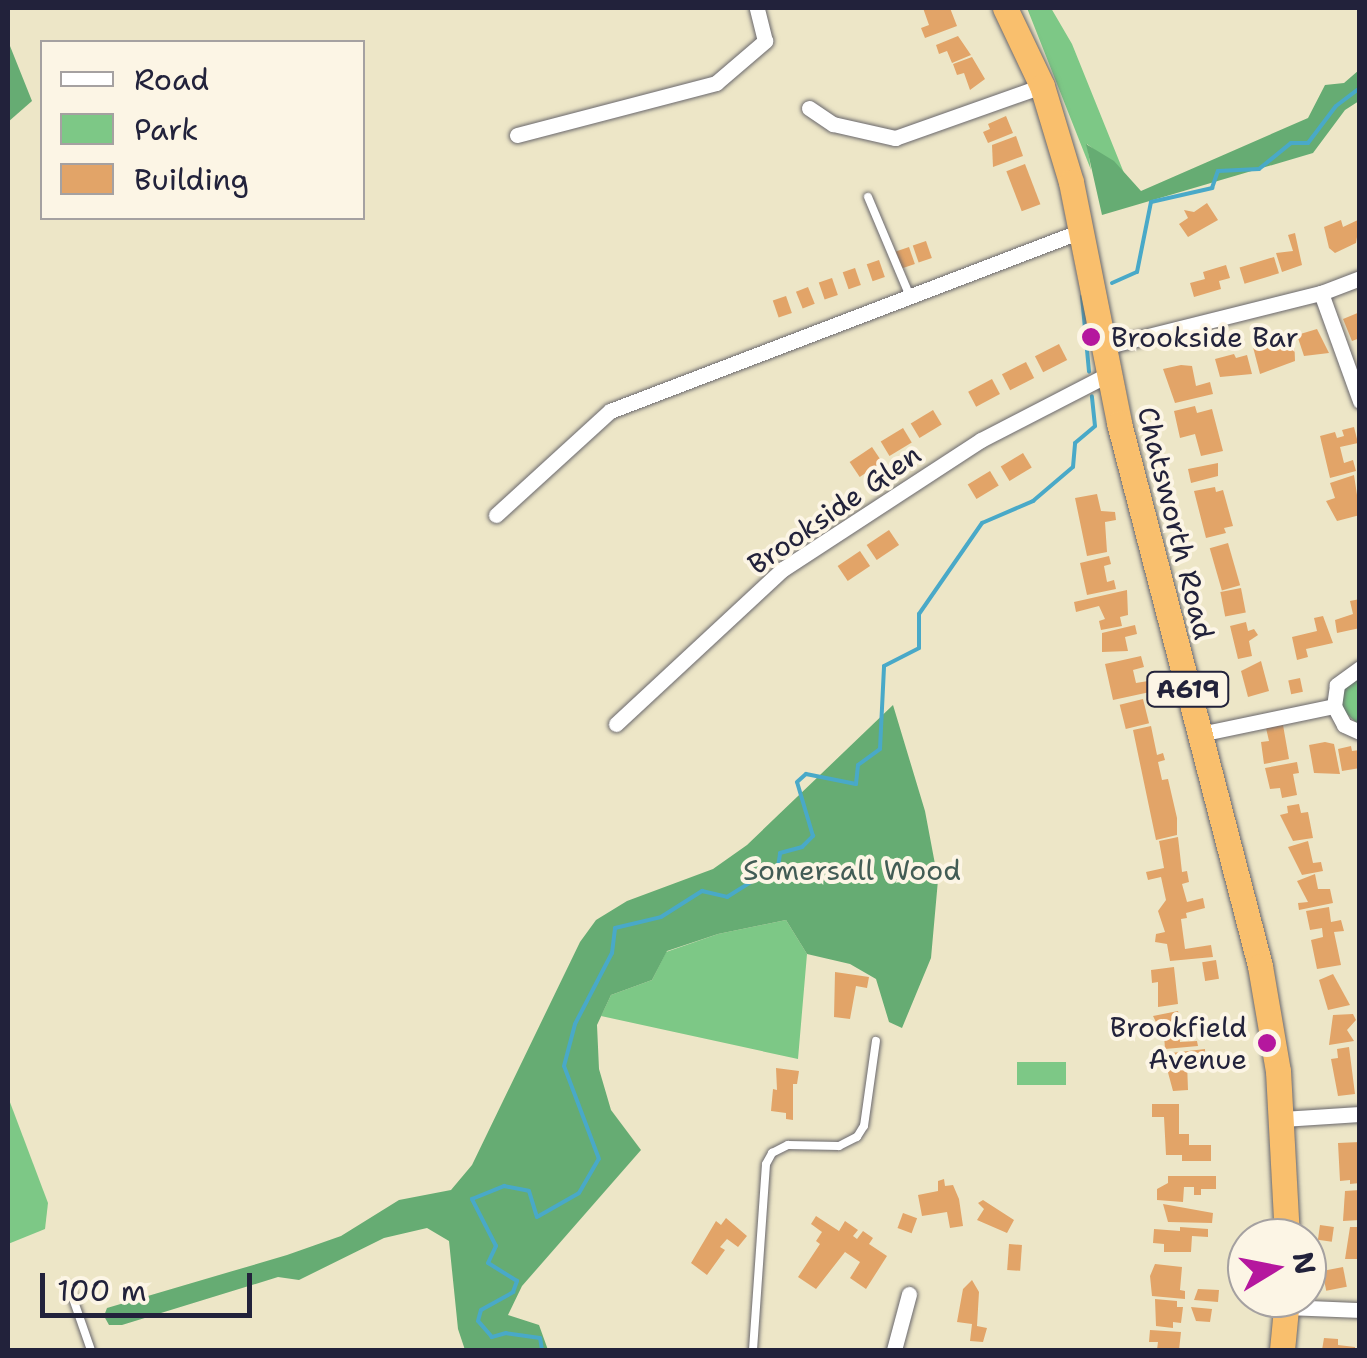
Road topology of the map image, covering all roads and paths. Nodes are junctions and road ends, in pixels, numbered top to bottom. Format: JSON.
{"nodes":[{"id":1,"x":757,"y":8,"type":"edge"},
{"id":2,"x":1005,"y":8,"type":"edge"},
{"id":3,"x":1042,"y":86,"type":"junction"},
{"id":4,"x":809,"y":108,"type":"dead end"},
{"id":5,"x":517,"y":135,"type":"dead end"},
{"id":6,"x":868,"y":197,"type":"dead end"},
{"id":7,"x":1081,"y":231,"type":"junction"},
{"id":8,"x":1360,"y":278,"type":"edge"},
{"id":9,"x":1321,"y":293,"type":"junction"},
{"id":10,"x":908,"y":294,"type":"junction"},
{"id":11,"x":1104,"y":347,"type":"junction"},
{"id":12,"x":1108,"y":374,"type":"junction"},
{"id":13,"x":1360,"y":401,"type":"edge"},
{"id":14,"x":496,"y":514,"type":"dead end"},
{"id":15,"x":1360,"y":668,"type":"edge"},
{"id":16,"x":1334,"y":706,"type":"junction"},
{"id":17,"x":616,"y":724,"type":"dead end"},
{"id":18,"x":1360,"y":732,"type":"edge"},
{"id":19,"x":1200,"y":734,"type":"junction"},
{"id":20,"x":876,"y":1041,"type":"dead end"},
{"id":21,"x":1360,"y":1114,"type":"edge"},
{"id":22,"x":1282,"y":1119,"type":"junction"},
{"id":23,"x":1286,"y":1218,"type":"edge"},
{"id":24,"x":69,"y":1287,"type":"dead end"},
{"id":25,"x":909,"y":1294,"type":"dead end"},
{"id":26,"x":1327,"y":1306,"type":"edge"},
{"id":27,"x":1360,"y":1310,"type":"edge"},
{"id":28,"x":1285,"y":1318,"type":"edge"},
{"id":29,"x":91,"y":1350,"type":"edge"},
{"id":30,"x":753,"y":1350,"type":"edge"},
{"id":31,"x":894,"y":1350,"type":"edge"},
{"id":32,"x":1282,"y":1350,"type":"edge"}],
"edges":[{"from":1,"to":5,"type":"street"},
{"from":2,"to":3,"type":"highway","name":"Chatsworth Road","number":"A619"},
{"from":3,"to":4,"type":"street"},
{"from":3,"to":7,"type":"highway","name":"Chatsworth Road","number":"A619"},
{"from":6,"to":10,"type":"lane"},
{"from":7,"to":10,"type":"street"},
{"from":7,"to":11,"type":"highway","name":"Chatsworth Road","number":"A619"},
{"from":8,"to":9,"type":"street"},
{"from":9,"to":11,"type":"street"},
{"from":9,"to":13,"type":"street"},
{"from":10,"to":14,"type":"street"},
{"from":11,"to":12,"type":"highway","name":"Chatsworth Road","number":"A619"},
{"from":12,"to":17,"type":"street","name":"Brookside Glen"},
{"from":12,"to":19,"type":"highway","name":"Chatsworth Road","number":"A619"},
{"from":15,"to":16,"type":"street"},
{"from":16,"to":18,"type":"street"},
{"from":16,"to":19,"type":"street"},
{"from":19,"to":22,"type":"highway","name":"Chatsworth Road","number":"A619"},
{"from":20,"to":30,"type":"lane"},
{"from":21,"to":22,"type":"street"},
{"from":22,"to":23,"type":"highway","name":"Chatsworth Road","number":"A619"},
{"from":24,"to":29,"type":"lane"},
{"from":25,"to":31,"type":"street"},
{"from":26,"to":27,"type":"street"},
{"from":28,"to":32,"type":"highway"}]}
